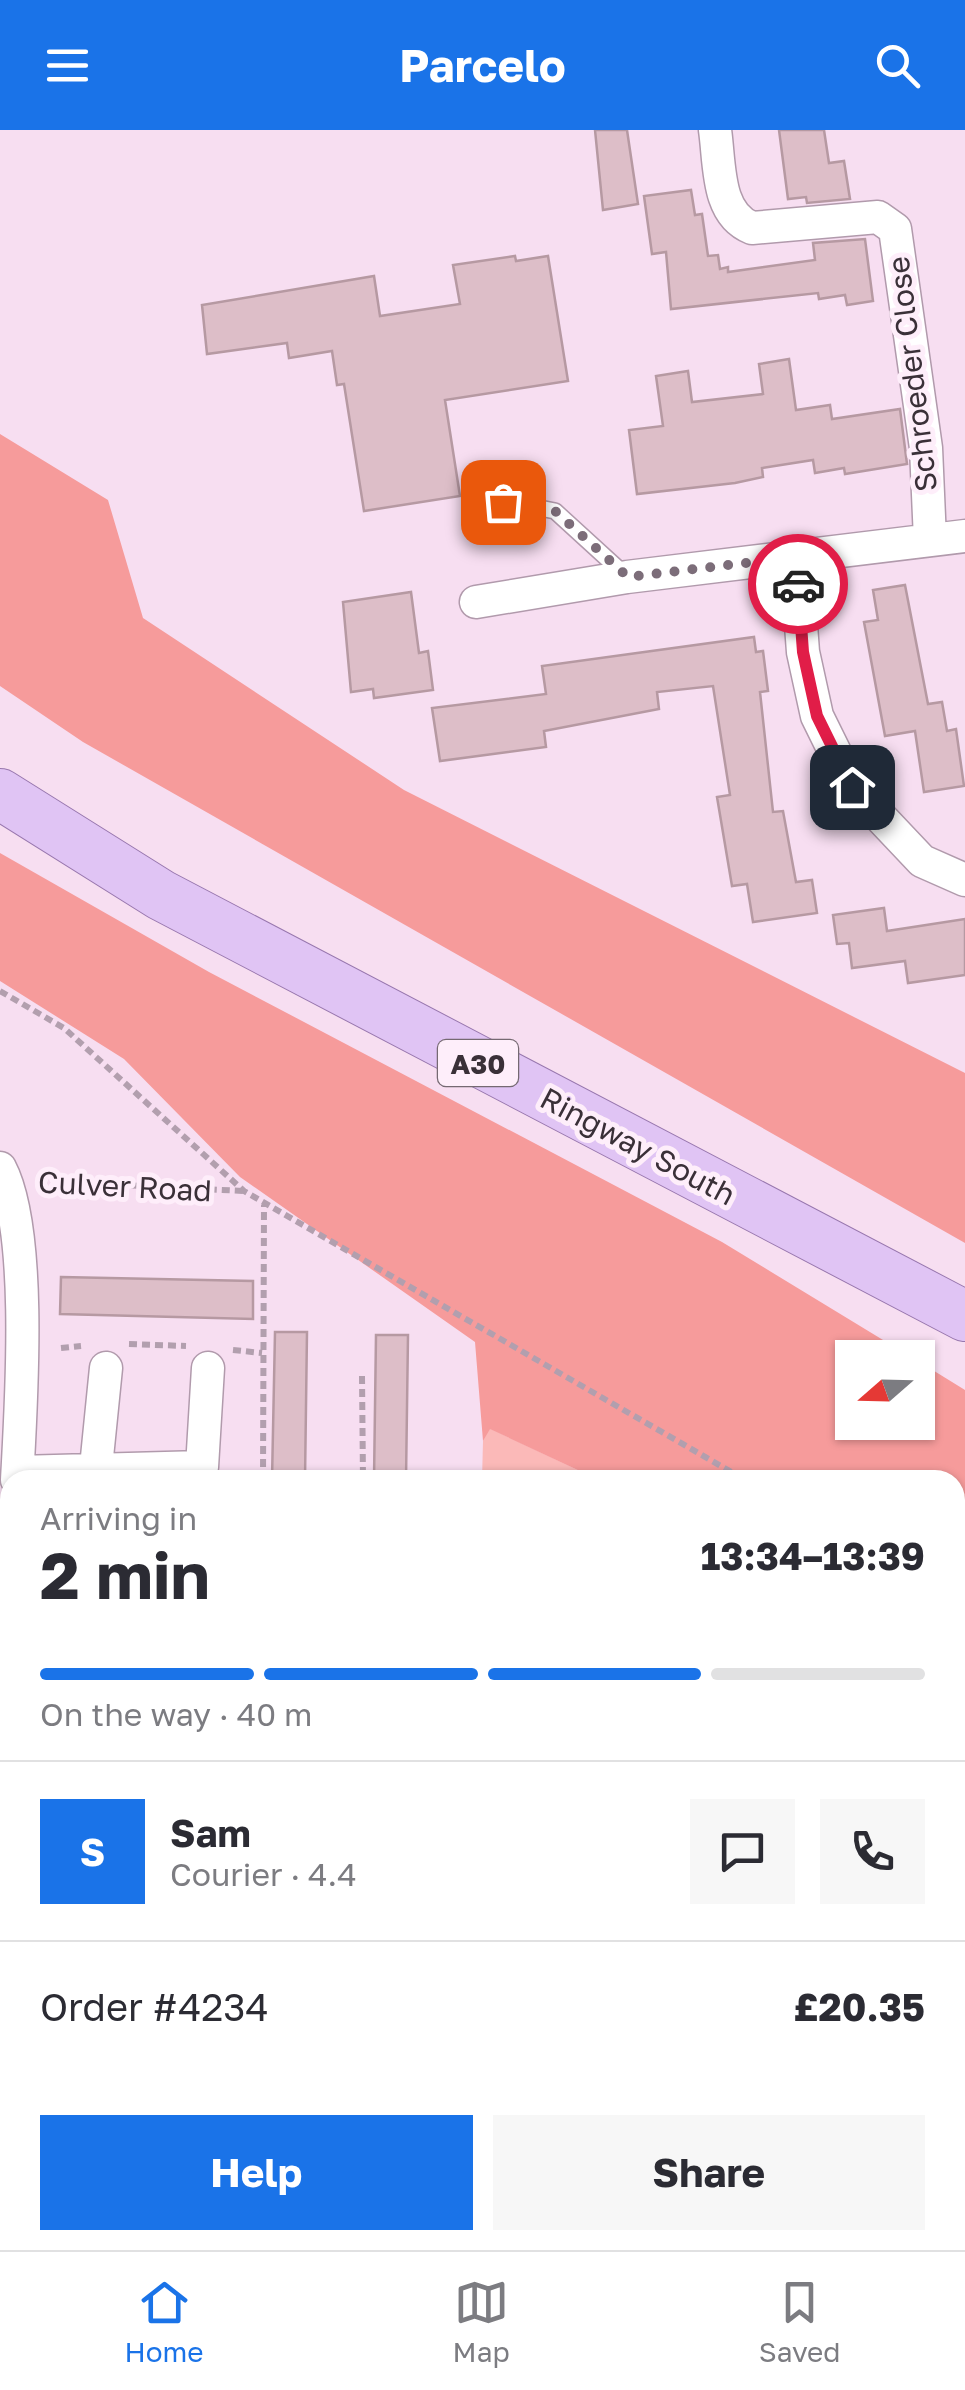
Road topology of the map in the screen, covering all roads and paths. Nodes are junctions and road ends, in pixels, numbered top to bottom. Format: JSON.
{"nodes":[{"id":1,"x":715,"y":130,"type":"edge"},
{"id":2,"x":503,"y":502,"type":"dead end"},
{"id":3,"x":965,"y":536,"type":"edge"},
{"id":4,"x":930,"y":540,"type":"junction"},
{"id":5,"x":796,"y":557,"type":"junction"},
{"id":6,"x":628,"y":577,"type":"junction"},
{"id":7,"x":476,"y":602,"type":"dead end"},
{"id":8,"x":0,"y":794,"type":"edge"},
{"id":9,"x":965,"y":880,"type":"edge"},
{"id":10,"x":0,"y":991,"type":"edge"},
{"id":11,"x":3,"y":1174,"type":"edge"},
{"id":12,"x":244,"y":1192,"type":"junction"},
{"id":13,"x":264,"y":1204,"type":"junction"},
{"id":14,"x":965,"y":1316,"type":"edge"},
{"id":15,"x":61,"y":1348,"type":"dead end"},
{"id":16,"x":107,"y":1352,"type":"junction"},
{"id":17,"x":262,"y":1353,"type":"junction"},
{"id":18,"x":208,"y":1355,"type":"junction"},
{"id":19,"x":362,"y":1376,"type":"dead end"},
{"id":20,"x":9,"y":1431,"type":"edge"},
{"id":21,"x":96,"y":1467,"type":"junction"},
{"id":22,"x":16,"y":1470,"type":"edge"},
{"id":23,"x":70,"y":1470,"type":"edge"},
{"id":24,"x":263,"y":1470,"type":"edge"},
{"id":25,"x":363,"y":1470,"type":"edge"},
{"id":26,"x":728,"y":1470,"type":"edge"}],
"edges":[{"from":1,"to":4,"type":"street","name":"Schroeder Close"},
{"from":2,"to":6,"type":"lane"},
{"from":3,"to":4,"type":"street"},
{"from":4,"to":5,"type":"street"},
{"from":5,"to":6,"type":"street"},
{"from":5,"to":9,"type":"street"},
{"from":6,"to":7,"type":"street"},
{"from":8,"to":14,"type":"main road","name":"Ringway South","number":"A30"},
{"from":10,"to":12,"type":"path"},
{"from":11,"to":12,"type":"path","name":"Culver Road"},
{"from":11,"to":20,"type":"street","name":"Culver Road"},
{"from":12,"to":13,"type":"path"},
{"from":13,"to":17,"type":"path"},
{"from":13,"to":26,"type":"path"},
{"from":15,"to":16,"type":"path"},
{"from":16,"to":18,"type":"path"},
{"from":16,"to":21,"type":"street"},
{"from":17,"to":18,"type":"path"},
{"from":17,"to":24,"type":"path"},
{"from":18,"to":21,"type":"street","name":"Culver Road"},
{"from":19,"to":25,"type":"path"},
{"from":20,"to":22,"type":"street","name":"Culver Road"},
{"from":21,"to":23,"type":"street","name":"Culver Road"}]}
